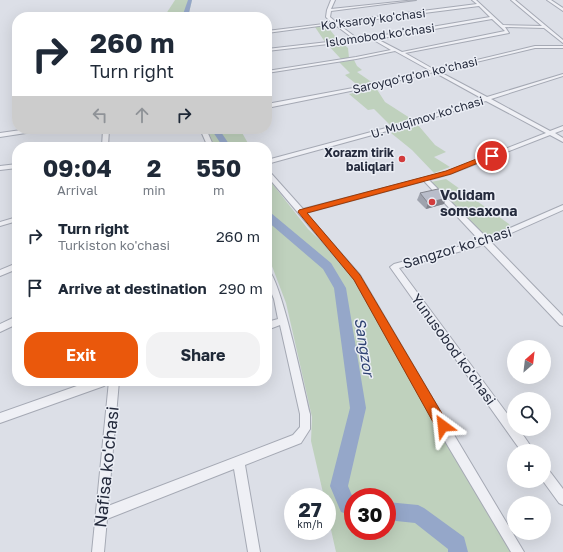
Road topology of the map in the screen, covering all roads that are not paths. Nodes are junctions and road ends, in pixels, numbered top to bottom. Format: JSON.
{"nodes":[{"id":1,"x":333,"y":0,"type":"edge"},
{"id":2,"x":414,"y":0,"type":"edge"},
{"id":3,"x":474,"y":0,"type":"edge"},
{"id":4,"x":514,"y":0,"type":"edge"},
{"id":5,"x":549,"y":0,"type":"edge"},
{"id":6,"x":479,"y":5,"type":"junction"},
{"id":7,"x":328,"y":10,"type":"junction"},
{"id":8,"x":563,"y":10,"type":"edge"},
{"id":9,"x":493,"y":18,"type":"junction"},
{"id":10,"x":336,"y":24,"type":"junction"},
{"id":11,"x":501,"y":26,"type":"junction"},
{"id":12,"x":545,"y":26,"type":"junction"},
{"id":13,"x":272,"y":31,"type":"edge"},
{"id":14,"x":373,"y":38,"type":"junction"},
{"id":15,"x":358,"y":40,"type":"junction"},
{"id":16,"x":563,"y":42,"type":"edge"},
{"id":17,"x":563,"y":47,"type":"edge"},
{"id":18,"x":272,"y":49,"type":"edge"},
{"id":19,"x":394,"y":50,"type":"junction"},
{"id":20,"x":401,"y":53,"type":"junction"},
{"id":21,"x":272,"y":71,"type":"edge"},
{"id":22,"x":435,"y":72,"type":"junction"},
{"id":23,"x":563,"y":75,"type":"edge"},
{"id":24,"x":486,"y":99,"type":"junction"},
{"id":25,"x":272,"y":105,"type":"edge"},
{"id":26,"x":563,"y":128,"type":"edge"},
{"id":27,"x":12,"y":132,"type":"edge"},
{"id":28,"x":550,"y":133,"type":"junction"},
{"id":29,"x":0,"y":134,"type":"edge"},
{"id":30,"x":563,"y":140,"type":"edge"},
{"id":31,"x":272,"y":161,"type":"edge"},
{"id":32,"x":12,"y":167,"type":"edge"},
{"id":33,"x":0,"y":168,"type":"edge"},
{"id":34,"x":272,"y":178,"type":"edge"},
{"id":35,"x":425,"y":179,"type":"junction"},
{"id":36,"x":563,"y":207,"type":"edge"},
{"id":37,"x":302,"y":212,"type":"junction"},
{"id":38,"x":12,"y":220,"type":"edge"},
{"id":39,"x":0,"y":224,"type":"edge"},
{"id":40,"x":485,"y":242,"type":"junction"},
{"id":41,"x":394,"y":267,"type":"joint"},
{"id":42,"x":12,"y":268,"type":"edge"},
{"id":43,"x":0,"y":273,"type":"edge"},
{"id":44,"x":272,"y":284,"type":"edge"},
{"id":45,"x":282,"y":321,"type":"junction"},
{"id":46,"x":12,"y":322,"type":"edge"},
{"id":47,"x":563,"y":322,"type":"edge"},
{"id":48,"x":272,"y":324,"type":"edge"},
{"id":49,"x":0,"y":328,"type":"edge"},
{"id":50,"x":90,"y":386,"type":"edge"},
{"id":51,"x":114,"y":386,"type":"edge"},
{"id":52,"x":0,"y":418,"type":"edge"},
{"id":53,"x":523,"y":444,"type":"edge"},
{"id":54,"x":238,"y":462,"type":"junction"},
{"id":55,"x":551,"y":483,"type":"edge"},
{"id":56,"x":563,"y":499,"type":"edge"},
{"id":57,"x":102,"y":515,"type":"junction"},
{"id":58,"x":98,"y":552,"type":"edge"},
{"id":59,"x":254,"y":552,"type":"edge"},
{"id":60,"x":518,"y":552,"type":"edge"}],
"edges":[{"from":1,"to":7,"type":"street"},
{"from":2,"to":7,"type":"street"},
{"from":3,"to":6,"type":"street"},
{"from":4,"to":12,"type":"street"},
{"from":5,"to":8,"type":"street"},
{"from":6,"to":9,"type":"street"},
{"from":6,"to":10,"type":"street","name":"Ko'ksaroy ko'chasi"},
{"from":7,"to":10,"type":"street"},
{"from":9,"to":11,"type":"street"},
{"from":9,"to":14,"type":"street","name":"Islomobod ko'chasi"},
{"from":10,"to":13,"type":"street","name":"Ko'ksaroy ko'chasi"},
{"from":10,"to":15,"type":"street"},
{"from":11,"to":12,"type":"street"},
{"from":11,"to":20,"type":"street"},
{"from":12,"to":16,"type":"street"},
{"from":14,"to":15,"type":"street","name":"Islomobod ko'chasi"},
{"from":14,"to":19,"type":"street"},
{"from":15,"to":18,"type":"street","name":"Islomobod ko'chasi"},
{"from":17,"to":22,"type":"street","name":"Saroyqo'rg'on ko'chasi"},
{"from":19,"to":20,"type":"street"},
{"from":19,"to":21,"type":"street"},
{"from":20,"to":22,"type":"street"},
{"from":22,"to":24,"type":"street"},
{"from":22,"to":25,"type":"street","name":"Saroyqo'rg'on ko'chasi"},
{"from":23,"to":24,"type":"street","name":"U. Muqimov ko'chasi"},
{"from":24,"to":28,"type":"street"},
{"from":24,"to":31,"type":"street","name":"U. Muqimov ko'chasi"},
{"from":26,"to":28,"type":"street"},
{"from":27,"to":29,"type":"street"},
{"from":28,"to":30,"type":"street"},
{"from":28,"to":35,"type":"street"},
{"from":32,"to":33,"type":"street"},
{"from":34,"to":37,"type":"street"},
{"from":35,"to":37,"type":"street"},
{"from":35,"to":40,"type":"street"},
{"from":36,"to":40,"type":"street","name":"Sangzor ko'chasi"},
{"from":37,"to":60,"type":"street"},
{"from":38,"to":39,"type":"street"},
{"from":40,"to":41,"type":"street","name":"Sangzor ko'chasi"},
{"from":40,"to":47,"type":"street"},
{"from":41,"to":53,"type":"street","name":"Yunusobod ko'chasi"},
{"from":42,"to":43,"type":"street"},
{"from":44,"to":45,"type":"street"},
{"from":45,"to":48,"type":"street"},
{"from":45,"to":54,"type":"street"},
{"from":46,"to":49,"type":"street"},
{"from":50,"to":52,"type":"street"},
{"from":51,"to":57,"type":"street","name":"Nafisa ko'chasi"},
{"from":54,"to":57,"type":"street"},
{"from":54,"to":59,"type":"street"},
{"from":55,"to":56,"type":"street"},
{"from":57,"to":58,"type":"street","name":"Nafisa ko'chasi"}]}
